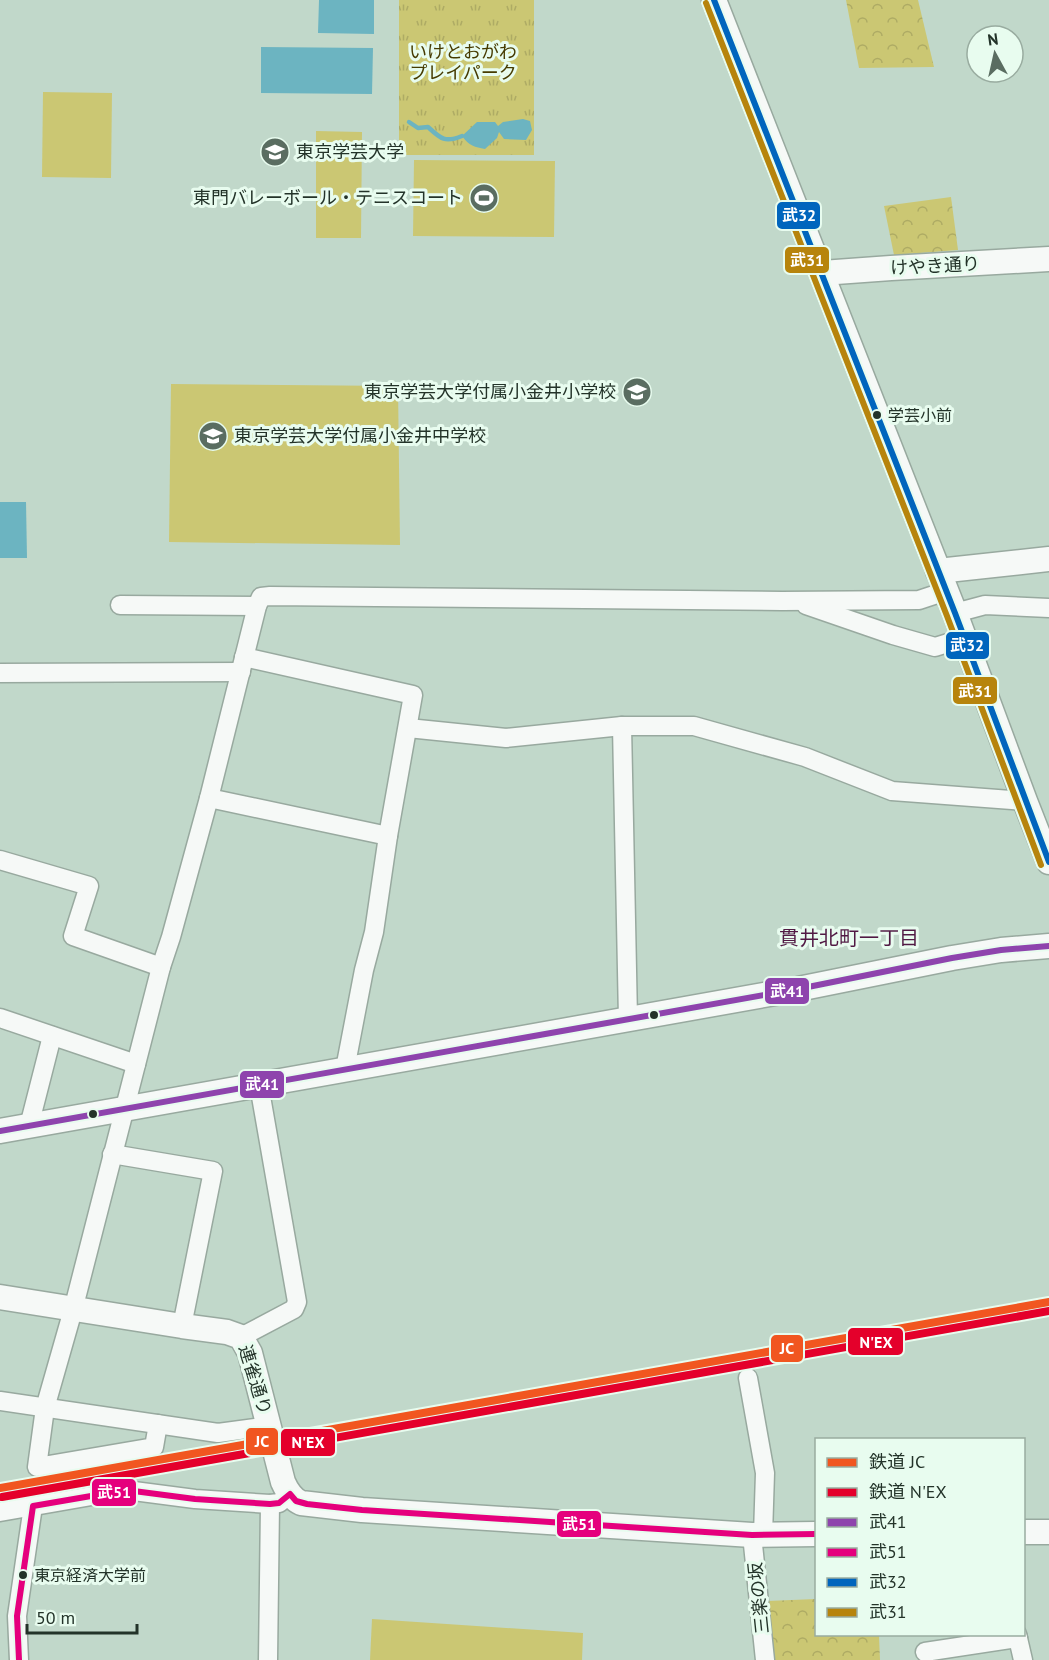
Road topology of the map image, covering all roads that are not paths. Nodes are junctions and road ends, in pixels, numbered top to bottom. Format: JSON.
{"nodes":[{"id":1,"x":714,"y":0,"type":"edge"},
{"id":2,"x":1049,"y":259,"type":"edge"},
{"id":3,"x":822,"y":273,"type":"junction"},
{"id":4,"x":1049,"y":559,"type":"edge"},
{"id":5,"x":942,"y":581,"type":"junction"},
{"id":6,"x":793,"y":601,"type":"junction"},
{"id":7,"x":120,"y":605,"type":"dead end"},
{"id":8,"x":256,"y":606,"type":"junction"},
{"id":9,"x":1049,"y":608,"type":"edge"},
{"id":10,"x":955,"y":613,"type":"junction"},
{"id":11,"x":964,"y":638,"type":"junction"},
{"id":12,"x":242,"y":665,"type":"junction"},
{"id":13,"x":0,"y":673,"type":"edge"},
{"id":14,"x":622,"y":726,"type":"junction"},
{"id":15,"x":408,"y":728,"type":"junction"},
{"id":16,"x":208,"y":798,"type":"junction"},
{"id":17,"x":1025,"y":801,"type":"junction"},
{"id":18,"x":388,"y":836,"type":"junction"},
{"id":19,"x":0,"y":860,"type":"edge"},
{"id":20,"x":1049,"y":862,"type":"edge"},
{"id":21,"x":1049,"y":946,"type":"edge"},
{"id":22,"x":161,"y":967,"type":"junction"},
{"id":23,"x":0,"y":1018,"type":"edge"},
{"id":24,"x":628,"y":1019,"type":"junction"},
{"id":25,"x":52,"y":1036,"type":"junction"},
{"id":26,"x":136,"y":1064,"type":"junction"},
{"id":27,"x":345,"y":1069,"type":"junction"},
{"id":28,"x":259,"y":1085,"type":"junction"},
{"id":29,"x":124,"y":1108,"type":"junction"},
{"id":30,"x":28,"y":1126,"type":"junction"},
{"id":31,"x":0,"y":1131,"type":"edge"},
{"id":32,"x":112,"y":1154,"type":"junction"},
{"id":33,"x":0,"y":1297,"type":"edge"},
{"id":34,"x":73,"y":1310,"type":"junction"},
{"id":35,"x":182,"y":1326,"type":"junction"},
{"id":36,"x":241,"y":1337,"type":"junction"},
{"id":37,"x":748,"y":1378,"type":"dead end"},
{"id":38,"x":0,"y":1401,"type":"edge"},
{"id":39,"x":45,"y":1408,"type":"junction"},
{"id":40,"x":158,"y":1424,"type":"junction"},
{"id":41,"x":269,"y":1426,"type":"junction"},
{"id":42,"x":280,"y":1499,"type":"junction"},
{"id":43,"x":33,"y":1506,"type":"junction"},
{"id":44,"x":0,"y":1512,"type":"edge"},
{"id":45,"x":1025,"y":1532,"type":"edge"},
{"id":46,"x":1049,"y":1532,"type":"edge"},
{"id":47,"x":815,"y":1534,"type":"edge"},
{"id":48,"x":758,"y":1535,"type":"junction"},
{"id":49,"x":1017,"y":1636,"type":"edge"},
{"id":50,"x":925,"y":1649,"type":"edge"},
{"id":51,"x":19,"y":1660,"type":"edge"},
{"id":52,"x":268,"y":1660,"type":"edge"},
{"id":53,"x":765,"y":1660,"type":"edge"},
{"id":54,"x":1023,"y":1660,"type":"edge"}],
"edges":[{"from":1,"to":3,"type":"main road"},
{"from":2,"to":3,"type":"main road","name":"けやき通り"},
{"from":3,"to":5,"type":"main road"},
{"from":4,"to":5,"type":"main road"},
{"from":5,"to":6,"type":"street"},
{"from":5,"to":10,"type":"main road"},
{"from":6,"to":8,"type":"street"},
{"from":6,"to":11,"type":"street"},
{"from":7,"to":8,"type":"street"},
{"from":8,"to":12,"type":"street"},
{"from":9,"to":10,"type":"street"},
{"from":10,"to":11,"type":"main road"},
{"from":11,"to":17,"type":"main road"},
{"from":12,"to":13,"type":"street"},
{"from":12,"to":15,"type":"street"},
{"from":12,"to":16,"type":"street"},
{"from":14,"to":15,"type":"street"},
{"from":14,"to":17,"type":"street"},
{"from":14,"to":24,"type":"street"},
{"from":15,"to":18,"type":"street"},
{"from":16,"to":18,"type":"street"},
{"from":16,"to":22,"type":"street"},
{"from":17,"to":20,"type":"main road"},
{"from":18,"to":27,"type":"street"},
{"from":19,"to":22,"type":"street"},
{"from":21,"to":24,"type":"main road"},
{"from":22,"to":26,"type":"street"},
{"from":23,"to":25,"type":"street"},
{"from":24,"to":27,"type":"main road"},
{"from":25,"to":26,"type":"street"},
{"from":25,"to":30,"type":"street"},
{"from":26,"to":29,"type":"street"},
{"from":27,"to":28,"type":"main road"},
{"from":28,"to":29,"type":"main road"},
{"from":28,"to":36,"type":"street"},
{"from":29,"to":30,"type":"main road"},
{"from":29,"to":32,"type":"street"},
{"from":30,"to":31,"type":"main road"},
{"from":32,"to":34,"type":"street"},
{"from":32,"to":35,"type":"street"},
{"from":33,"to":34,"type":"main road","name":"連雀通り"},
{"from":34,"to":35,"type":"main road","name":"連雀通り"},
{"from":34,"to":39,"type":"street"},
{"from":35,"to":36,"type":"main road","name":"連雀通り"},
{"from":36,"to":41,"type":"main road","name":"連雀通り"},
{"from":37,"to":48,"type":"street","name":"三楽の坂"},
{"from":38,"to":39,"type":"street"},
{"from":39,"to":40,"type":"street"},
{"from":39,"to":40,"type":"street"},
{"from":40,"to":41,"type":"street"},
{"from":41,"to":42,"type":"main road","name":"連雀通り"},
{"from":42,"to":43,"type":"street"},
{"from":42,"to":48,"type":"main road"},
{"from":42,"to":52,"type":"street"},
{"from":43,"to":44,"type":"street"},
{"from":43,"to":51,"type":"street"},
{"from":45,"to":46,"type":"main road"},
{"from":47,"to":48,"type":"main road"},
{"from":48,"to":53,"type":"street","name":"三楽の坂"},
{"from":49,"to":50,"type":"street"},
{"from":49,"to":54,"type":"street"}]}
